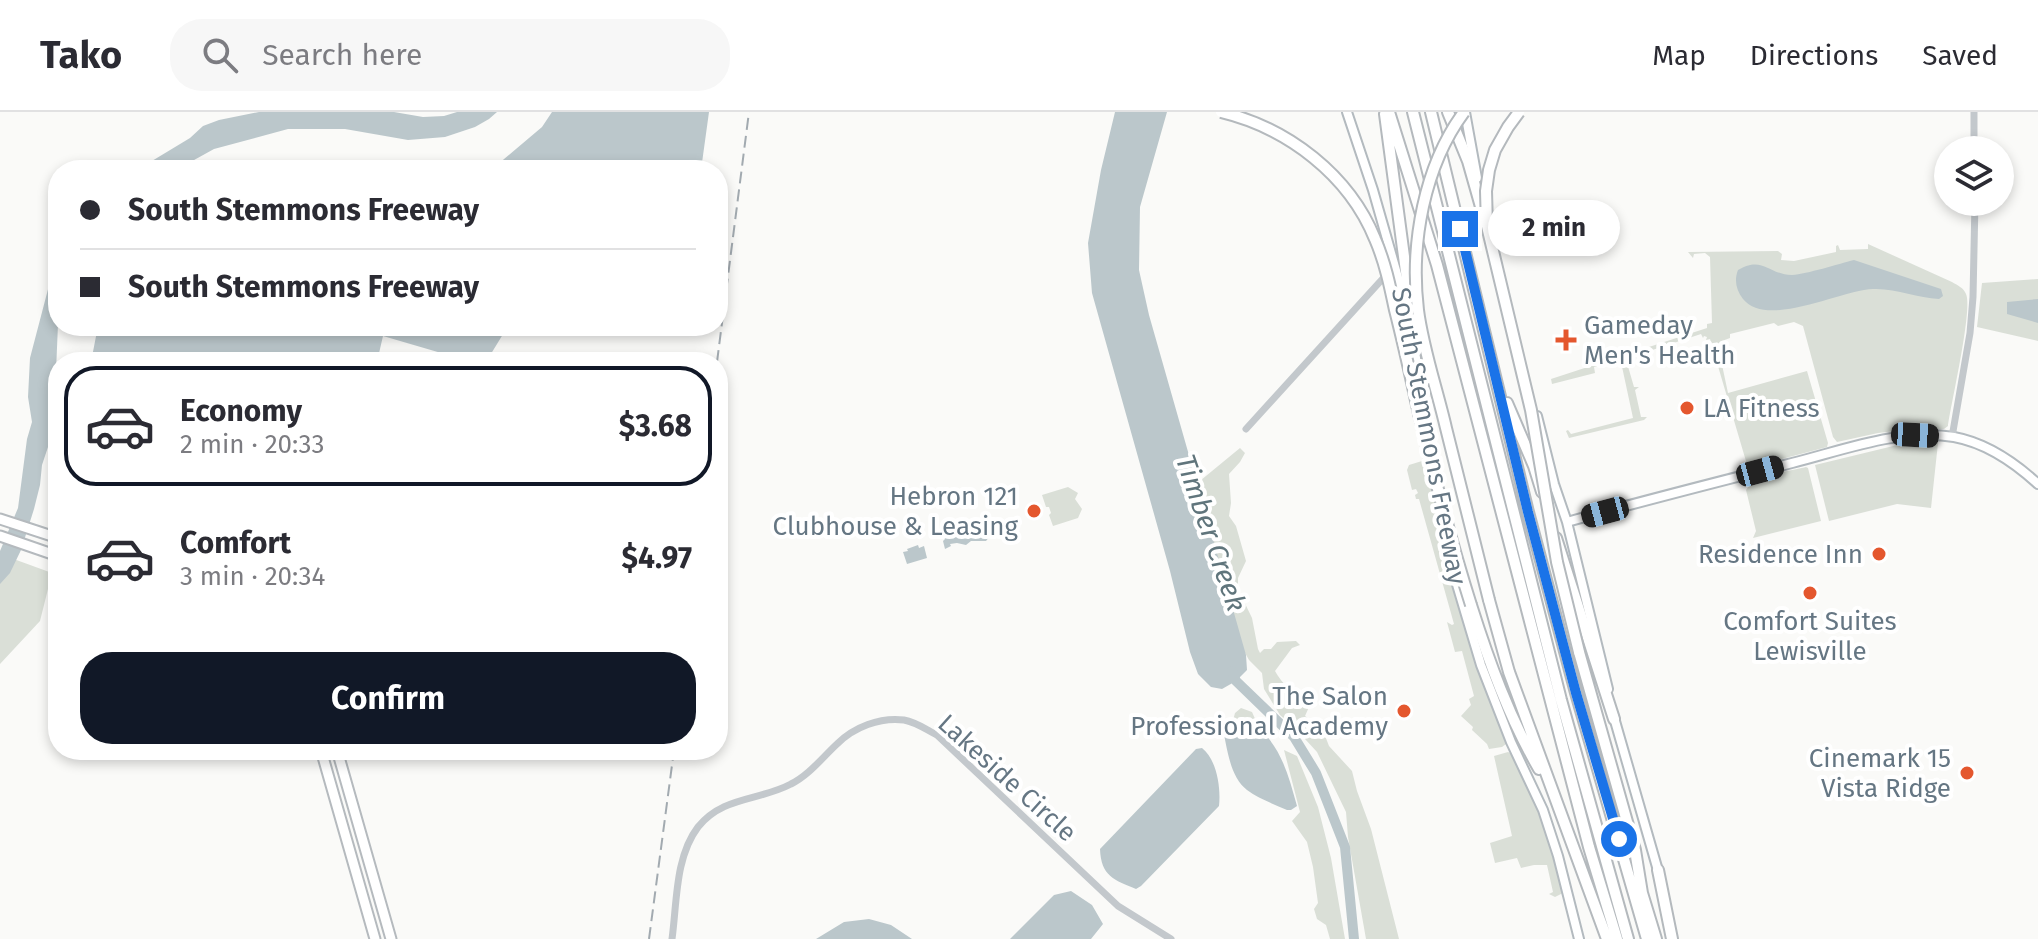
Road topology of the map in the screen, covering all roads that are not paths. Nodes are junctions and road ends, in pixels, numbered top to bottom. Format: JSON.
{"nodes":[{"id":1,"x":1221,"y":112,"type":"edge"},
{"id":2,"x":1347,"y":112,"type":"edge"},
{"id":3,"x":1387,"y":112,"type":"edge"},
{"id":4,"x":1413,"y":112,"type":"edge"},
{"id":5,"x":1431,"y":112,"type":"edge"},
{"id":6,"x":1448,"y":112,"type":"edge"},
{"id":7,"x":1465,"y":112,"type":"edge"},
{"id":8,"x":1519,"y":112,"type":"edge"},
{"id":9,"x":1974,"y":112,"type":"edge"},
{"id":10,"x":1974,"y":136,"type":"edge"},
{"id":11,"x":1975,"y":216,"type":"edge"},
{"id":12,"x":1487,"y":226,"type":"junction"},
{"id":13,"x":1395,"y":267,"type":"junction"},
{"id":14,"x":1409,"y":316,"type":"junction"},
{"id":15,"x":1495,"y":375,"type":"junction"},
{"id":16,"x":1246,"y":429,"type":"dead end"},
{"id":17,"x":1952,"y":437,"type":"junction"},
{"id":18,"x":2038,"y":484,"type":"edge"},
{"id":19,"x":0,"y":519,"type":"edge"},
{"id":20,"x":1567,"y":522,"type":"junction"},
{"id":21,"x":0,"y":536,"type":"edge"},
{"id":22,"x":48,"y":536,"type":"edge"},
{"id":23,"x":48,"y":552,"type":"edge"},
{"id":24,"x":1614,"y":719,"type":"junction"},
{"id":25,"x":324,"y":760,"type":"edge"},
{"id":26,"x":340,"y":760,"type":"edge"},
{"id":27,"x":1554,"y":795,"type":"junction"},
{"id":28,"x":1658,"y":870,"type":"joint"},
{"id":29,"x":1625,"y":938,"type":"edge"},
{"id":30,"x":375,"y":939,"type":"edge"},
{"id":31,"x":391,"y":939,"type":"edge"},
{"id":32,"x":672,"y":939,"type":"edge"},
{"id":33,"x":1171,"y":939,"type":"edge"},
{"id":34,"x":1579,"y":939,"type":"edge"},
{"id":35,"x":1607,"y":939,"type":"edge"},
{"id":36,"x":1647,"y":939,"type":"edge"},
{"id":37,"x":1656,"y":939,"type":"edge"},
{"id":38,"x":1674,"y":939,"type":"edge"}],
"edges":[{"from":1,"to":27,"type":"highway","bridge":true},
{"from":2,"to":13,"type":"main road","name":"South Stemmons Freeway"},
{"from":3,"to":14,"type":"highway"},
{"from":3,"to":29,"type":"highway","name":"South Stemmons Freeway"},
{"from":4,"to":29,"type":"highway"},
{"from":5,"to":15,"type":"highway"},
{"from":6,"to":12,"type":"highway","bridge":true},
{"from":7,"to":20,"type":"main road"},
{"from":7,"to":27,"type":"highway","bridge":true},
{"from":8,"to":12,"type":"highway","bridge":true},
{"from":9,"to":10,"type":"street"},
{"from":11,"to":17,"type":"street"},
{"from":12,"to":37,"type":"highway","bridge":true},
{"from":13,"to":14,"type":"main road","name":"South Stemmons Freeway"},
{"from":13,"to":16,"type":"street"},
{"from":14,"to":34,"type":"main road","name":"South Stemmons Freeway"},
{"from":15,"to":24,"type":"highway"},
{"from":15,"to":36,"type":"highway"},
{"from":17,"to":18,"type":"main road"},
{"from":17,"to":20,"type":"main road"},
{"from":19,"to":22,"type":"main road"},
{"from":20,"to":24,"type":"main road"},
{"from":21,"to":23,"type":"main road"},
{"from":24,"to":28,"type":"main road"},
{"from":25,"to":30,"type":"main road"},
{"from":26,"to":31,"type":"main road"},
{"from":27,"to":35,"type":"highway"},
{"from":28,"to":38,"type":"highway"},
{"from":32,"to":33,"type":"street","name":"Lakeside Circle"}]}
